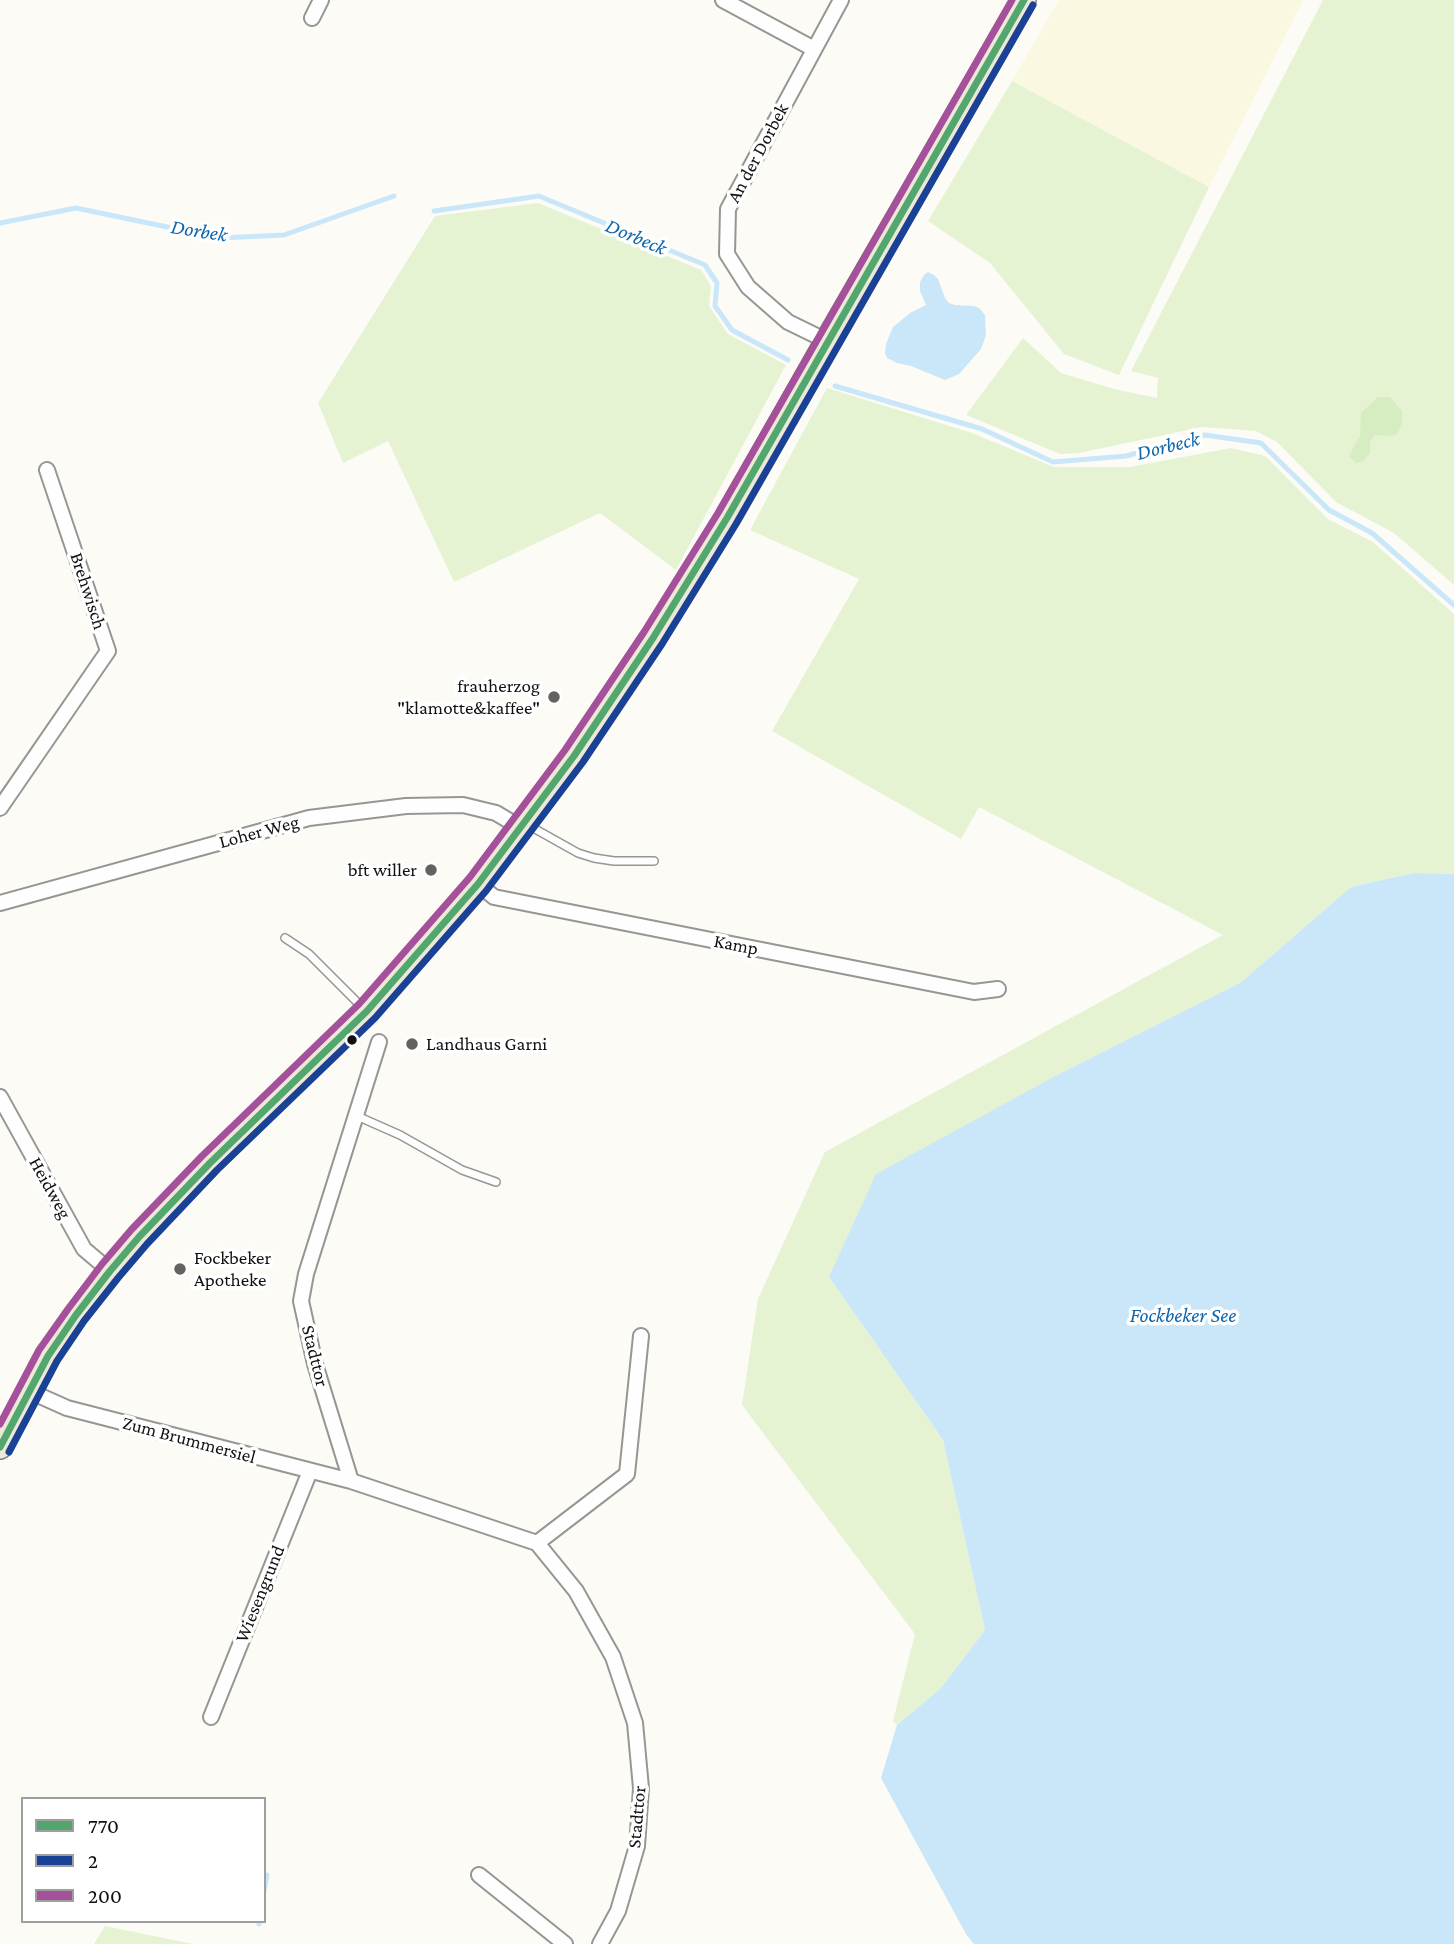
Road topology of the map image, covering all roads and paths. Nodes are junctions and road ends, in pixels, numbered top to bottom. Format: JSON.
{"nodes":[{"id":1,"x":321,"y":0,"type":"edge"},
{"id":2,"x":723,"y":0,"type":"edge"},
{"id":3,"x":841,"y":0,"type":"edge"},
{"id":4,"x":1024,"y":0,"type":"edge"},
{"id":5,"x":312,"y":19,"type":"dead end"},
{"id":6,"x":814,"y":49,"type":"junction"},
{"id":7,"x":827,"y":341,"type":"junction"},
{"id":8,"x":47,"y":470,"type":"dead end"},
{"id":9,"x":0,"y":808,"type":"edge"},
{"id":10,"x":523,"y":825,"type":"junction"},
{"id":11,"x":654,"y":861,"type":"dead end"},
{"id":12,"x":478,"y":884,"type":"junction"},
{"id":13,"x":0,"y":903,"type":"edge"},
{"id":14,"x":285,"y":938,"type":"dead end"},
{"id":15,"x":998,"y":989,"type":"dead end"},
{"id":16,"x":367,"y":1011,"type":"junction"},
{"id":17,"x":379,"y":1042,"type":"dead end"},
{"id":18,"x":0,"y":1097,"type":"edge"},
{"id":19,"x":357,"y":1116,"type":"junction"},
{"id":20,"x":496,"y":1182,"type":"dead end"},
{"id":21,"x":110,"y":1271,"type":"junction"},
{"id":22,"x":641,"y":1336,"type":"dead end"},
{"id":23,"x":29,"y":1391,"type":"junction"},
{"id":24,"x":6,"y":1422,"type":"edge"},
{"id":25,"x":0,"y":1447,"type":"edge"},
{"id":26,"x":310,"y":1471,"type":"junction"},
{"id":27,"x":351,"y":1481,"type":"junction"},
{"id":28,"x":537,"y":1543,"type":"junction"},
{"id":29,"x":211,"y":1717,"type":"dead end"},
{"id":30,"x":479,"y":1875,"type":"dead end"},
{"id":31,"x":565,"y":1944,"type":"edge"},
{"id":32,"x":600,"y":1944,"type":"edge"}],
"edges":[{"from":1,"to":5,"type":"street"},
{"from":2,"to":6,"type":"street"},
{"from":3,"to":6,"type":"street","name":"An der Dorbek"},
{"from":4,"to":7,"type":"main road"},
{"from":6,"to":7,"type":"street","name":"An der Dorbek"},
{"from":7,"to":10,"type":"main road"},
{"from":8,"to":9,"type":"street","name":"Brehwisch"},
{"from":10,"to":11,"type":"lane"},
{"from":10,"to":12,"type":"main road"},
{"from":10,"to":13,"type":"street","name":"Loher Weg"},
{"from":12,"to":15,"type":"street","name":"Kamp"},
{"from":12,"to":16,"type":"main road"},
{"from":14,"to":16,"type":"lane"},
{"from":16,"to":21,"type":"main road"},
{"from":17,"to":19,"type":"street","name":"Stadttor"},
{"from":18,"to":21,"type":"street","name":"Heidweg"},
{"from":19,"to":20,"type":"lane"},
{"from":19,"to":27,"type":"street","name":"Stadttor"},
{"from":21,"to":23,"type":"main road"},
{"from":22,"to":28,"type":"street"},
{"from":23,"to":24,"type":"main road"},
{"from":23,"to":26,"type":"street","name":"Zum Brummersiel"},
{"from":24,"to":25,"type":"main road"},
{"from":26,"to":27,"type":"street","name":"Zum Brummersiel"},
{"from":26,"to":29,"type":"street","name":"Wiesengrund"},
{"from":27,"to":28,"type":"street"},
{"from":28,"to":32,"type":"street","name":"Stadttor"},
{"from":30,"to":31,"type":"street"}]}
